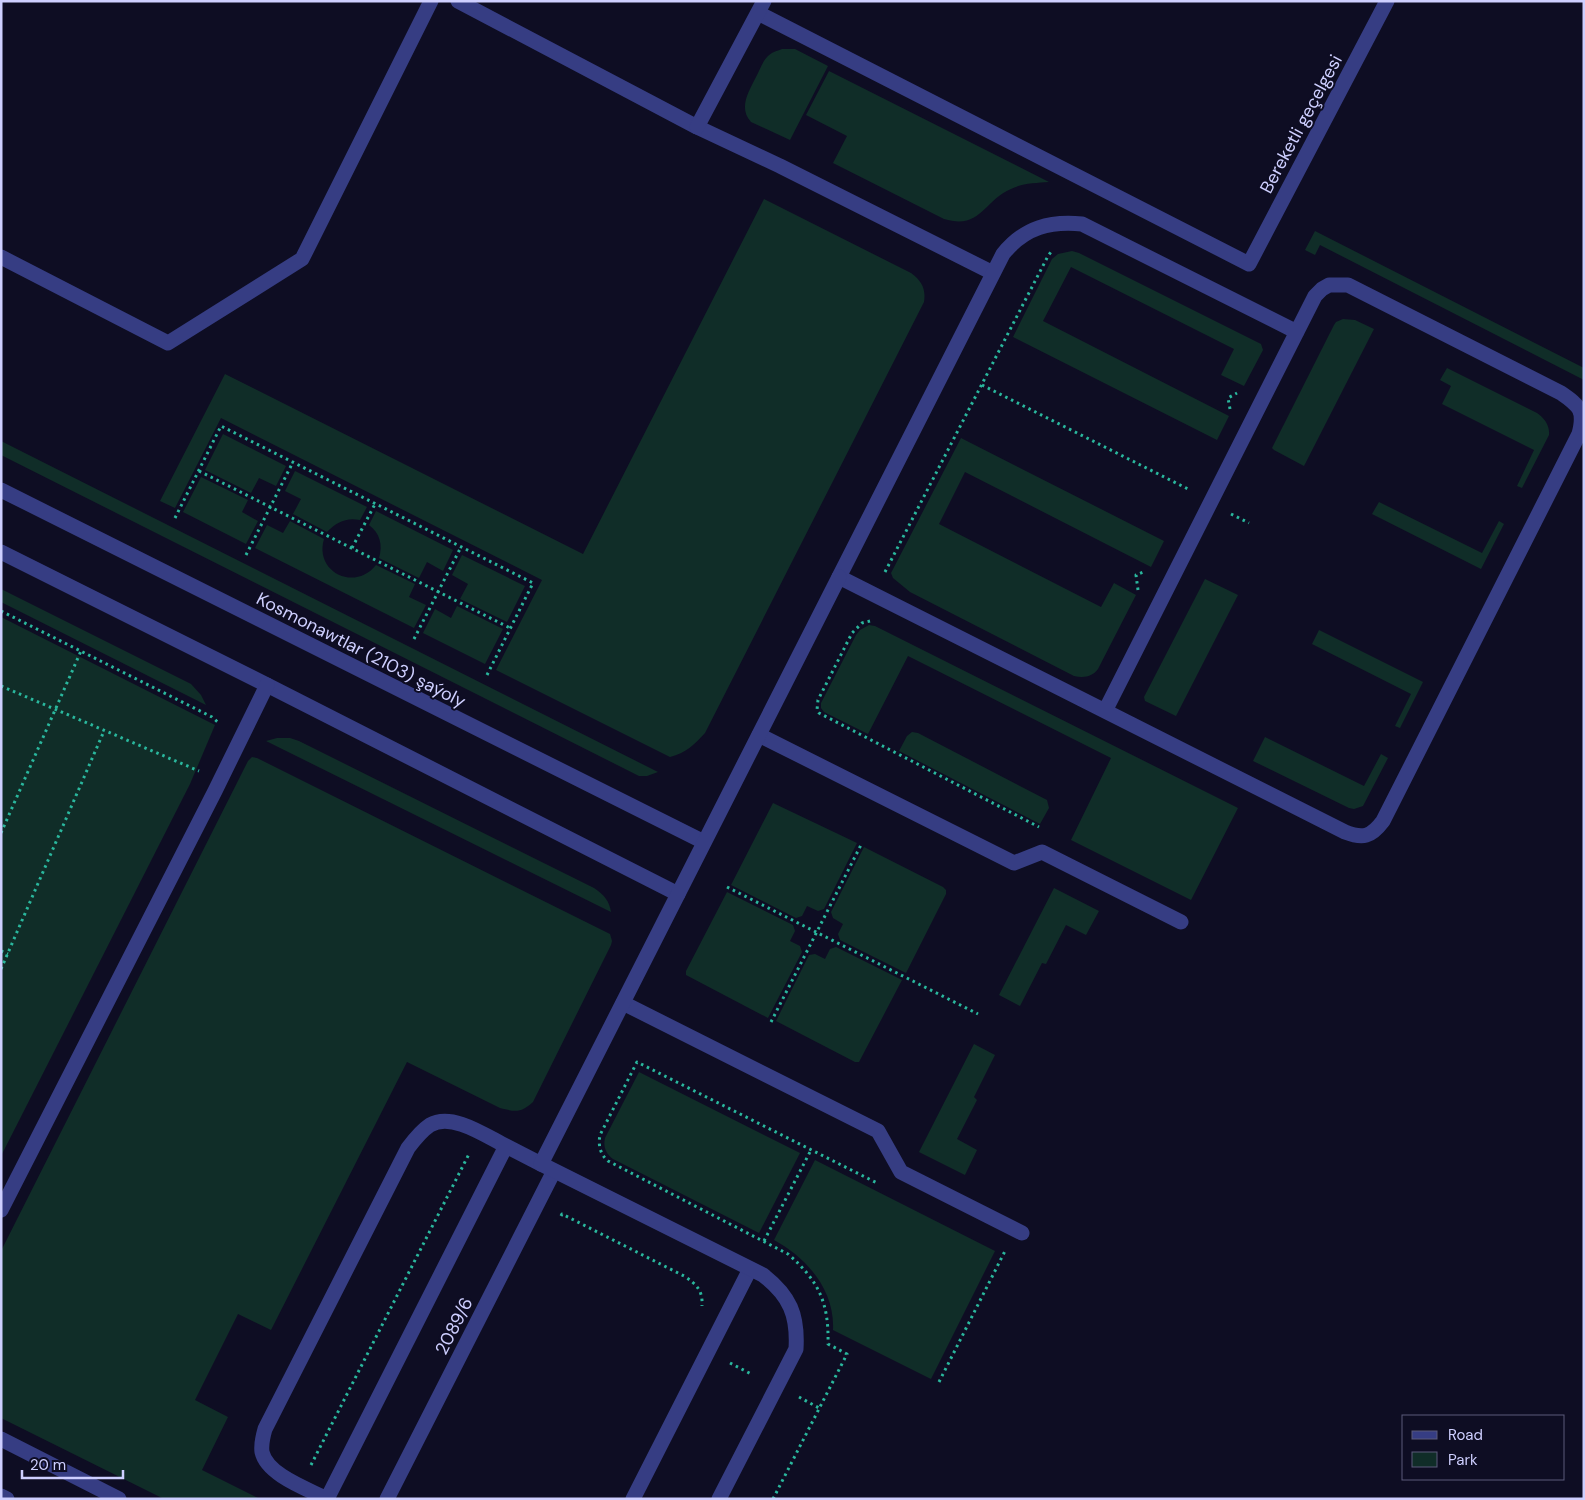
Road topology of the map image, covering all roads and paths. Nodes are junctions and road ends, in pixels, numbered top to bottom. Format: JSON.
{"nodes":[{"id":1,"x":431,"y":1,"type":"edge"},
{"id":2,"x":458,"y":1,"type":"edge"},
{"id":3,"x":1387,"y":1,"type":"edge"},
{"id":4,"x":761,"y":7,"type":"edge"},
{"id":5,"x":697,"y":127,"type":"junction"},
{"id":6,"x":1055,"y":250,"type":"dead end"},
{"id":7,"x":1,"y":257,"type":"edge"},
{"id":8,"x":993,"y":273,"type":"junction"},
{"id":9,"x":1297,"y":332,"type":"junction"},
{"id":10,"x":982,"y":384,"type":"junction"},
{"id":11,"x":293,"y":462,"type":"junction"},
{"id":12,"x":198,"y":471,"type":"junction"},
{"id":13,"x":1,"y":490,"type":"edge"},
{"id":14,"x":1195,"y":493,"type":"dead end"},
{"id":15,"x":375,"y":504,"type":"junction"},
{"id":16,"x":271,"y":507,"type":"junction"},
{"id":17,"x":1230,"y":514,"type":"dead end"},
{"id":18,"x":175,"y":518,"type":"dead end"},
{"id":19,"x":1249,"y":523,"type":"dead end"},
{"id":20,"x":461,"y":547,"type":"junction"},
{"id":21,"x":352,"y":548,"type":"junction"},
{"id":22,"x":1,"y":552,"type":"edge"},
{"id":23,"x":246,"y":555,"type":"dead end"},
{"id":24,"x":887,"y":568,"type":"dead end"},
{"id":25,"x":839,"y":577,"type":"junction"},
{"id":26,"x":438,"y":592,"type":"junction"},
{"id":27,"x":1,"y":611,"type":"edge"},
{"id":28,"x":876,"y":621,"type":"dead end"},
{"id":29,"x":510,"y":628,"type":"junction"},
{"id":30,"x":414,"y":639,"type":"dead end"},
{"id":31,"x":81,"y":651,"type":"junction"},
{"id":32,"x":487,"y":675,"type":"dead end"},
{"id":33,"x":267,"y":685,"type":"junction"},
{"id":34,"x":1,"y":686,"type":"edge"},
{"id":35,"x":55,"y":710,"type":"junction"},
{"id":36,"x":1105,"y":711,"type":"junction"},
{"id":37,"x":212,"y":717,"type":"dead end"},
{"id":38,"x":104,"y":731,"type":"junction"},
{"id":39,"x":759,"y":735,"type":"junction"},
{"id":40,"x":202,"y":772,"type":"dead end"},
{"id":41,"x":1035,"y":825,"type":"dead end"},
{"id":42,"x":1,"y":833,"type":"edge"},
{"id":43,"x":704,"y":842,"type":"junction"},
{"id":44,"x":862,"y":843,"type":"dead end"},
{"id":45,"x":727,"y":887,"type":"dead end"},
{"id":46,"x":678,"y":894,"type":"junction"},
{"id":47,"x":1181,"y":922,"type":"dead end"},
{"id":48,"x":816,"y":932,"type":"junction"},
{"id":49,"x":1,"y":951,"type":"edge"},
{"id":50,"x":8,"y":954,"type":"junction"},
{"id":51,"x":1,"y":969,"type":"edge"},
{"id":52,"x":622,"y":1003,"type":"junction"},
{"id":53,"x":978,"y":1014,"type":"dead end"},
{"id":54,"x":771,"y":1022,"type":"dead end"},
{"id":55,"x":506,"y":1146,"type":"junction"},
{"id":56,"x":811,"y":1150,"type":"junction"},
{"id":57,"x":467,"y":1159,"type":"dead end"},
{"id":58,"x":548,"y":1167,"type":"junction"},
{"id":59,"x":882,"y":1185,"type":"dead end"},
{"id":60,"x":1,"y":1210,"type":"edge"},
{"id":61,"x":558,"y":1223,"type":"dead end"},
{"id":62,"x":1022,"y":1233,"type":"dead end"},
{"id":63,"x":764,"y":1242,"type":"junction"},
{"id":64,"x":1007,"y":1248,"type":"dead end"},
{"id":65,"x":750,"y":1269,"type":"junction"},
{"id":66,"x":700,"y":1312,"type":"dead end"},
{"id":67,"x":723,"y":1360,"type":"dead end"},
{"id":68,"x":753,"y":1375,"type":"dead end"},
{"id":69,"x":939,"y":1382,"type":"dead end"},
{"id":70,"x":798,"y":1397,"type":"dead end"},
{"id":71,"x":819,"y":1408,"type":"junction"},
{"id":72,"x":1,"y":1439,"type":"edge"},
{"id":73,"x":311,"y":1466,"type":"dead end"},
{"id":74,"x":1,"y":1496,"type":"edge"},
{"id":75,"x":7,"y":1499,"type":"edge"},
{"id":76,"x":119,"y":1499,"type":"edge"},
{"id":77,"x":327,"y":1499,"type":"edge"},
{"id":78,"x":387,"y":1499,"type":"edge"},
{"id":79,"x":633,"y":1499,"type":"edge"},
{"id":80,"x":719,"y":1499,"type":"edge"},
{"id":81,"x":773,"y":1499,"type":"edge"}],
"edges":[{"from":1,"to":7,"type":"street"},
{"from":2,"to":5,"type":"street"},
{"from":3,"to":4,"type":"street","name":"Bereketli geçelgesi"},
{"from":4,"to":5,"type":"street"},
{"from":5,"to":8,"type":"street"},
{"from":6,"to":10,"type":"path"},
{"from":8,"to":9,"type":"street","name":"2089/6"},
{"from":8,"to":25,"type":"street","name":"2089/6"},
{"from":9,"to":36,"type":"street"},
{"from":9,"to":36,"type":"street"},
{"from":10,"to":14,"type":"path"},
{"from":10,"to":24,"type":"path"},
{"from":11,"to":12,"type":"path"},
{"from":11,"to":15,"type":"path"},
{"from":11,"to":16,"type":"path"},
{"from":12,"to":16,"type":"path"},
{"from":12,"to":18,"type":"path"},
{"from":13,"to":43,"type":"street","name":"Kosmonawtlar (2103) şaýoly"},
{"from":15,"to":20,"type":"path"},
{"from":15,"to":21,"type":"path"},
{"from":16,"to":21,"type":"path"},
{"from":16,"to":23,"type":"path"},
{"from":17,"to":19,"type":"path"},
{"from":20,"to":26,"type":"path"},
{"from":20,"to":29,"type":"path"},
{"from":21,"to":26,"type":"path"},
{"from":22,"to":33,"type":"street"},
{"from":25,"to":36,"type":"street"},
{"from":25,"to":39,"type":"street","name":"2089/6"},
{"from":26,"to":29,"type":"path"},
{"from":26,"to":30,"type":"path"},
{"from":27,"to":31,"type":"path"},
{"from":28,"to":41,"type":"path"},
{"from":29,"to":32,"type":"path"},
{"from":31,"to":35,"type":"path"},
{"from":31,"to":37,"type":"path"},
{"from":33,"to":46,"type":"street"},
{"from":33,"to":60,"type":"street"},
{"from":34,"to":35,"type":"path"},
{"from":35,"to":38,"type":"path"},
{"from":35,"to":42,"type":"path"},
{"from":38,"to":40,"type":"path"},
{"from":38,"to":50,"type":"path"},
{"from":39,"to":43,"type":"street","name":"2089/6"},
{"from":39,"to":47,"type":"street"},
{"from":43,"to":46,"type":"street","name":"2089/6"},
{"from":44,"to":48,"type":"path"},
{"from":45,"to":48,"type":"path"},
{"from":46,"to":52,"type":"street","name":"2089/6"},
{"from":48,"to":53,"type":"path"},
{"from":48,"to":54,"type":"path"},
{"from":49,"to":50,"type":"path"},
{"from":50,"to":51,"type":"path"},
{"from":52,"to":58,"type":"street","name":"2089/6"},
{"from":52,"to":62,"type":"street"},
{"from":55,"to":58,"type":"street"},
{"from":55,"to":77,"type":"street"},
{"from":55,"to":77,"type":"street"},
{"from":56,"to":59,"type":"path"},
{"from":56,"to":63,"type":"path"},
{"from":56,"to":63,"type":"path"},
{"from":57,"to":73,"type":"path"},
{"from":58,"to":65,"type":"street"},
{"from":58,"to":78,"type":"street","name":"2089/6"},
{"from":61,"to":66,"type":"path"},
{"from":63,"to":71,"type":"path"},
{"from":64,"to":69,"type":"path"},
{"from":65,"to":79,"type":"street"},
{"from":65,"to":80,"type":"street"},
{"from":67,"to":68,"type":"path"},
{"from":70,"to":71,"type":"path"},
{"from":71,"to":81,"type":"path"},
{"from":72,"to":76,"type":"street"},
{"from":74,"to":75,"type":"street"}]}
